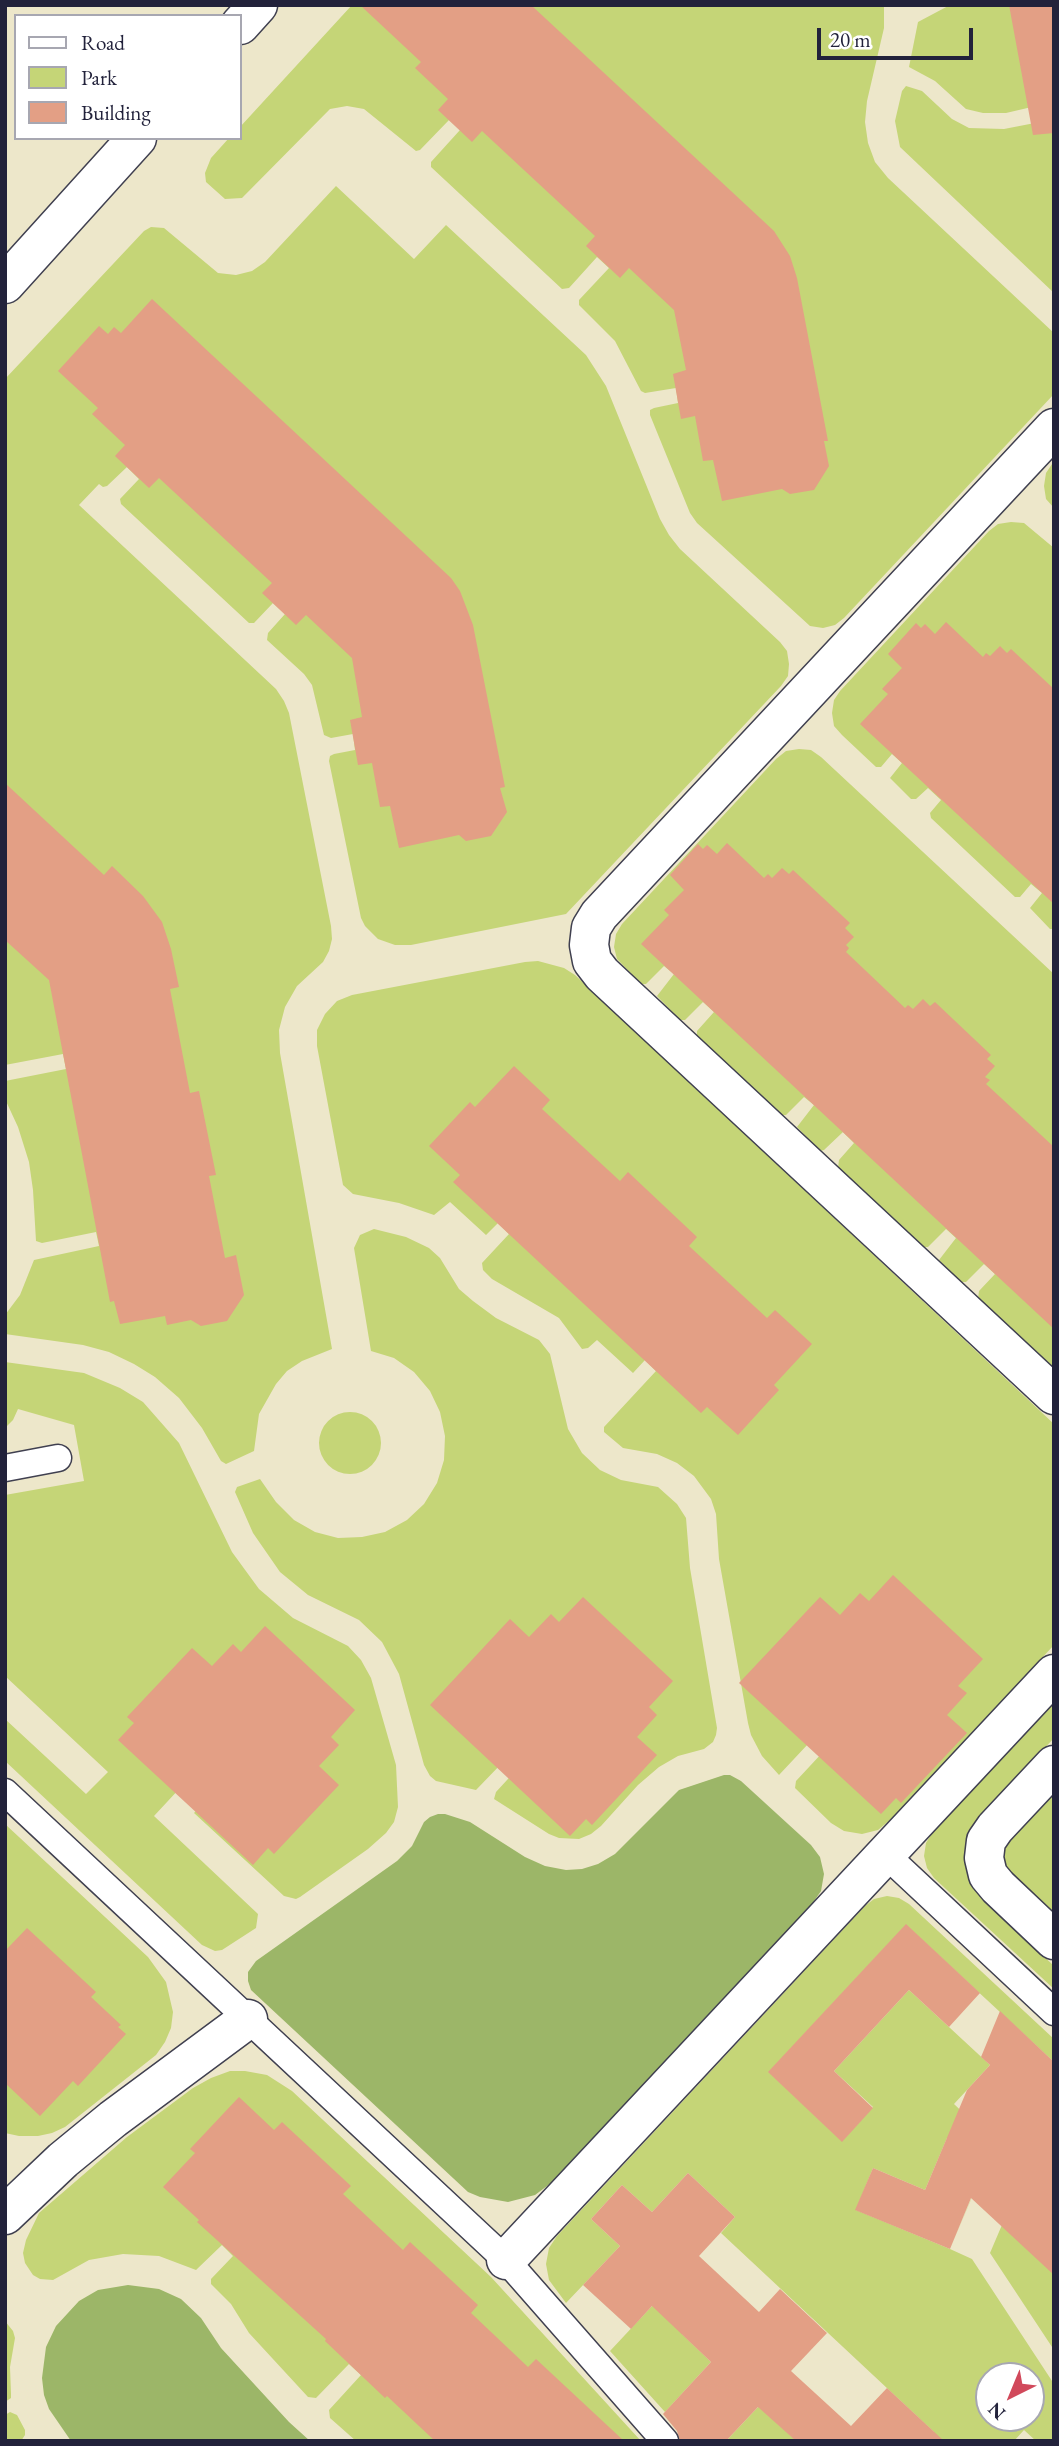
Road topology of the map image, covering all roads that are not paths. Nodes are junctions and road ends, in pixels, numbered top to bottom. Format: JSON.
{"nodes":[{"id":1,"x":258,"y":5,"type":"edge"},
{"id":2,"x":242,"y":23,"type":"edge"},
{"id":3,"x":135,"y":140,"type":"edge"},
{"id":4,"x":5,"y":284,"type":"edge"},
{"id":5,"x":1054,"y":428,"type":"edge"},
{"id":6,"x":1054,"y":1395,"type":"edge"},
{"id":7,"x":58,"y":1458,"type":"dead end"},
{"id":8,"x":5,"y":1468,"type":"edge"},
{"id":9,"x":1054,"y":1674,"type":"edge"},
{"id":10,"x":1054,"y":1765,"type":"edge"},
{"id":11,"x":5,"y":1792,"type":"edge"},
{"id":12,"x":885,"y":1854,"type":"junction"},
{"id":13,"x":1054,"y":1940,"type":"edge"},
{"id":14,"x":1054,"y":2012,"type":"edge"},
{"id":15,"x":248,"y":2019,"type":"junction"},
{"id":16,"x":5,"y":2215,"type":"edge"},
{"id":17,"x":506,"y":2260,"type":"junction"},
{"id":18,"x":665,"y":2441,"type":"edge"}],
"edges":[{"from":1,"to":2,"type":"street"},
{"from":3,"to":4,"type":"street"},
{"from":5,"to":6,"type":"street"},
{"from":7,"to":8,"type":"lane"},
{"from":9,"to":12,"type":"street"},
{"from":10,"to":13,"type":"street"},
{"from":11,"to":15,"type":"lane"},
{"from":12,"to":14,"type":"lane"},
{"from":12,"to":17,"type":"street"},
{"from":15,"to":16,"type":"street"},
{"from":15,"to":17,"type":"lane"},
{"from":17,"to":18,"type":"lane"}]}
